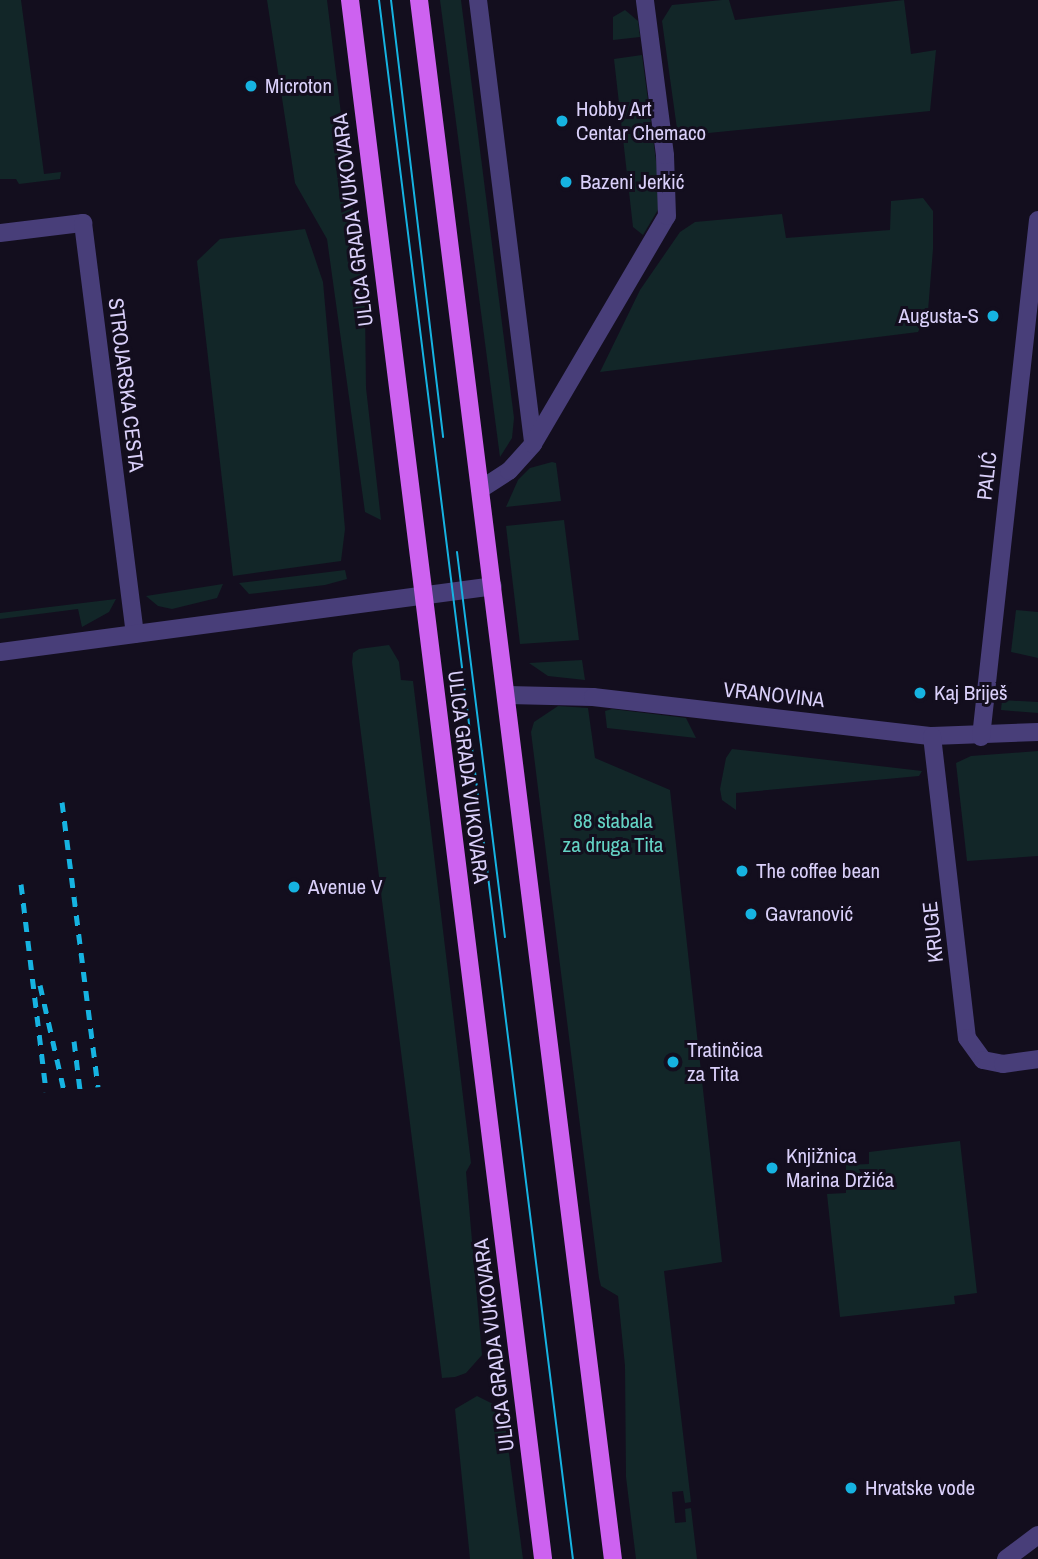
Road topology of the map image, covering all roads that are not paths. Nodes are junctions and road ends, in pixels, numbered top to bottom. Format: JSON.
{"nodes":[{"id":1,"x":350,"y":0,"type":"edge"},
{"id":2,"x":419,"y":0,"type":"edge"},
{"id":3,"x":478,"y":0,"type":"edge"},
{"id":4,"x":645,"y":0,"type":"edge"},
{"id":5,"x":1038,"y":220,"type":"edge"},
{"id":6,"x":0,"y":233,"type":"edge"},
{"id":7,"x":1035,"y":274,"type":"edge"},
{"id":8,"x":533,"y":444,"type":"junction"},
{"id":9,"x":481,"y":489,"type":"junction"},
{"id":10,"x":493,"y":586,"type":"junction"},
{"id":11,"x":422,"y":594,"type":"junction"},
{"id":12,"x":135,"y":634,"type":"junction"},
{"id":13,"x":0,"y":652,"type":"edge"},
{"id":14,"x":506,"y":695,"type":"junction"},
{"id":15,"x":1038,"y":732,"type":"edge"},
{"id":16,"x":932,"y":736,"type":"junction"},
{"id":17,"x":981,"y":737,"type":"junction"},
{"id":18,"x":1038,"y":1059,"type":"edge"},
{"id":19,"x":1038,"y":1535,"type":"edge"},
{"id":20,"x":543,"y":1559,"type":"edge"},
{"id":21,"x":613,"y":1559,"type":"edge"},
{"id":22,"x":1006,"y":1559,"type":"edge"}],
"edges":[{"from":1,"to":11,"type":"main road","name":"ULICA GRADA VUKOVARA"},
{"from":2,"to":9,"type":"main road"},
{"from":3,"to":8,"type":"street"},
{"from":4,"to":8,"type":"street"},
{"from":5,"to":7,"type":"street","name":"PALIĆ"},
{"from":6,"to":12,"type":"street","name":"STROJARSKA CESTA"},
{"from":7,"to":17,"type":"street","name":"PALIĆ"},
{"from":8,"to":9,"type":"street"},
{"from":9,"to":10,"type":"main road"},
{"from":10,"to":11,"type":"street"},
{"from":10,"to":14,"type":"main road"},
{"from":11,"to":12,"type":"street"},
{"from":11,"to":20,"type":"main road","name":"ULICA GRADA VUKOVARA"},
{"from":12,"to":13,"type":"street"},
{"from":14,"to":16,"type":"street","name":"VRANOVINA"},
{"from":14,"to":21,"type":"main road"},
{"from":15,"to":17,"type":"street","name":"VRANOVINA"},
{"from":16,"to":17,"type":"street","name":"VRANOVINA"},
{"from":16,"to":18,"type":"street","name":"KRUGE"},
{"from":19,"to":22,"type":"street"}]}
